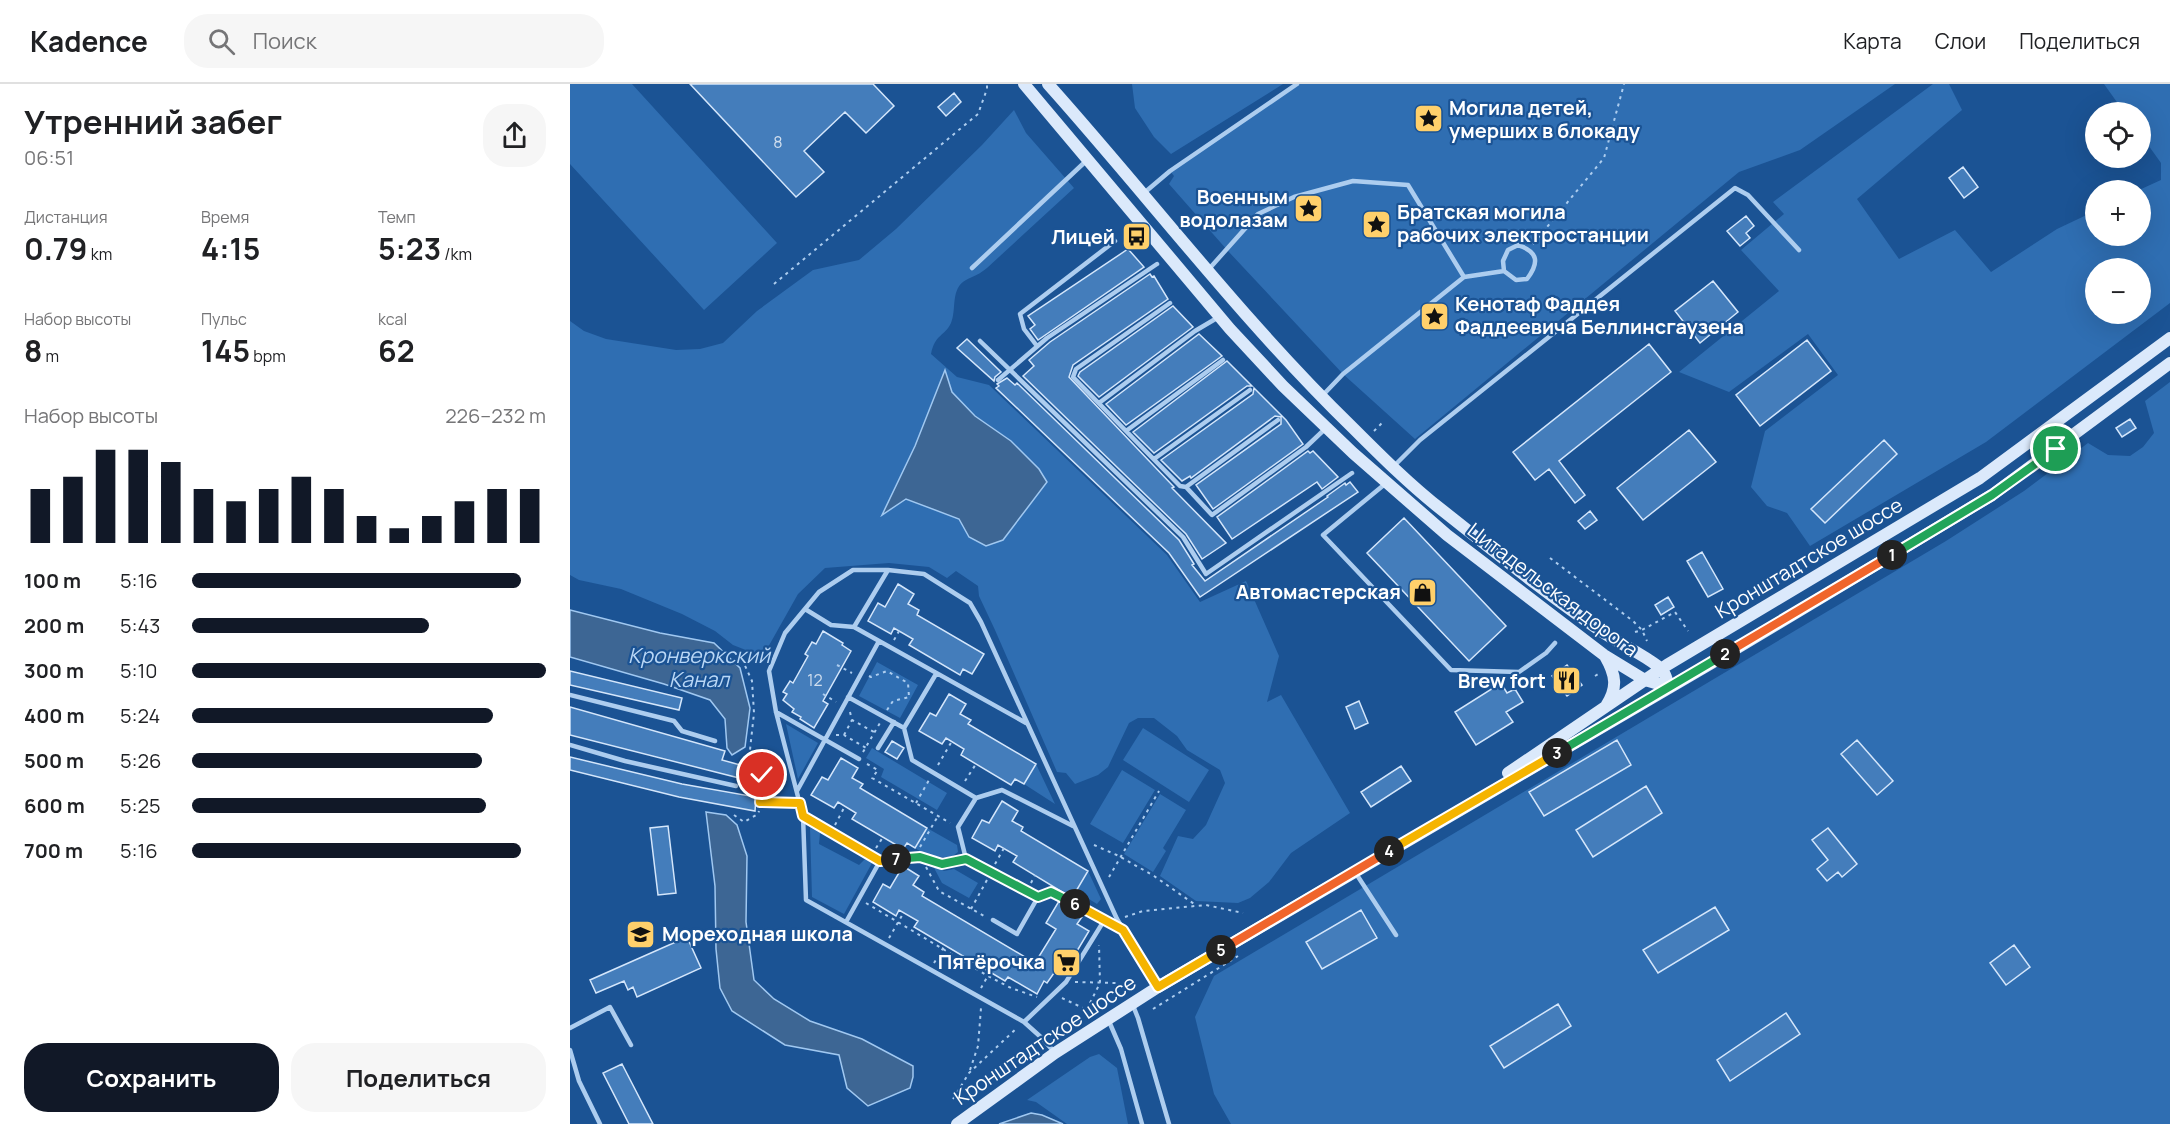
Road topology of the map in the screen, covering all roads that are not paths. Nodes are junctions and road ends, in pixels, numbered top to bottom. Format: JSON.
{"nodes":[{"id":1,"x":1024,"y":84,"type":"edge"},
{"id":2,"x":1048,"y":84,"type":"edge"},
{"id":3,"x":1297,"y":84,"type":"edge"},
{"id":4,"x":1088,"y":159,"type":"junction"},
{"id":5,"x":1144,"y":193,"type":"junction"},
{"id":6,"x":1115,"y":241,"type":"dead end"},
{"id":7,"x":1799,"y":250,"type":"dead end"},
{"id":8,"x":1157,"y":264,"type":"dead end"},
{"id":9,"x":972,"y":268,"type":"dead end"},
{"id":10,"x":1207,"y":271,"type":"junction"},
{"id":11,"x":1504,"y":271,"type":"junction"},
{"id":12,"x":1464,"y":276,"type":"junction"},
{"id":13,"x":1170,"y":303,"type":"dead end"},
{"id":14,"x":1219,"y":316,"type":"junction"},
{"id":15,"x":2170,"y":338,"type":"edge"},
{"id":16,"x":980,"y":342,"type":"dead end"},
{"id":17,"x":1036,"y":346,"type":"junction"},
{"id":18,"x":1224,"y":360,"type":"dead end"},
{"id":19,"x":2170,"y":363,"type":"edge"},
{"id":20,"x":1009,"y":370,"type":"junction"},
{"id":21,"x":998,"y":380,"type":"dead end"},
{"id":22,"x":1250,"y":390,"type":"dead end"},
{"id":23,"x":1321,"y":397,"type":"junction"},
{"id":24,"x":1099,"y":403,"type":"junction"},
{"id":25,"x":1278,"y":420,"type":"dead end"},
{"id":26,"x":1326,"y":428,"type":"junction"},
{"id":27,"x":1126,"y":431,"type":"junction"},
{"id":28,"x":1154,"y":459,"type":"junction"},
{"id":29,"x":1393,"y":467,"type":"junction"},
{"id":30,"x":1352,"y":473,"type":"dead end"},
{"id":31,"x":1385,"y":483,"type":"junction"},
{"id":32,"x":1186,"y":487,"type":"junction"},
{"id":33,"x":888,"y":570,"type":"junction"},
{"id":34,"x":805,"y":609,"type":"junction"},
{"id":35,"x":854,"y":627,"type":"junction"},
{"id":36,"x":879,"y":642,"type":"junction"},
{"id":37,"x":1555,"y":643,"type":"dead end"},
{"id":38,"x":1604,"y":655,"type":"junction"},
{"id":39,"x":1662,"y":669,"type":"junction"},
{"id":40,"x":936,"y":674,"type":"junction"},
{"id":41,"x":1644,"y":680,"type":"junction"},
{"id":42,"x":1669,"y":687,"type":"junction"},
{"id":43,"x":570,"y":695,"type":"edge"},
{"id":44,"x":847,"y":699,"type":"junction"},
{"id":45,"x":1606,"y":707,"type":"junction"},
{"id":46,"x":776,"y":712,"type":"junction"},
{"id":47,"x":894,"y":722,"type":"junction"},
{"id":48,"x":1026,"y":723,"type":"junction"},
{"id":49,"x":904,"y":728,"type":"junction"},
{"id":50,"x":826,"y":737,"type":"junction"},
{"id":51,"x":715,"y":741,"type":"dead end"},
{"id":52,"x":570,"y":745,"type":"edge"},
{"id":53,"x":878,"y":748,"type":"dead end"},
{"id":54,"x":859,"y":759,"type":"road end"},
{"id":55,"x":762,"y":775,"type":"road end"},
{"id":56,"x":736,"y":786,"type":"dead end"},
{"id":57,"x":796,"y":791,"type":"junction"},
{"id":58,"x":976,"y":798,"type":"junction"},
{"id":59,"x":800,"y":803,"type":"junction"},
{"id":60,"x":1464,"y":806,"type":"junction"},
{"id":61,"x":803,"y":816,"type":"junction"},
{"id":62,"x":1073,"y":826,"type":"junction"},
{"id":63,"x":966,"y":859,"type":"junction"},
{"id":64,"x":880,"y":861,"type":"junction"},
{"id":65,"x":1354,"y":871,"type":"junction"},
{"id":66,"x":1038,"y":897,"type":"junction"},
{"id":67,"x":1105,"y":919,"type":"junction"},
{"id":68,"x":993,"y":920,"type":"road end"},
{"id":69,"x":846,"y":922,"type":"junction"},
{"id":70,"x":1123,"y":930,"type":"junction"},
{"id":71,"x":1396,"y":935,"type":"dead end"},
{"id":72,"x":1158,"y":987,"type":"junction"},
{"id":73,"x":1132,"y":1003,"type":"junction"},
{"id":74,"x":1108,"y":1019,"type":"junction"},
{"id":75,"x":1024,"y":1022,"type":"junction"},
{"id":76,"x":570,"y":1028,"type":"edge"},
{"id":77,"x":631,"y":1045,"type":"dead end"},
{"id":78,"x":570,"y":1050,"type":"edge"},
{"id":79,"x":1055,"y":1053,"type":"junction"},
{"id":80,"x":600,"y":1124,"type":"edge"},
{"id":81,"x":957,"y":1124,"type":"edge"},
{"id":82,"x":1142,"y":1124,"type":"edge"},
{"id":83,"x":1169,"y":1124,"type":"edge"}],
"edges":[{"from":1,"to":4,"type":"main road","name":"Цитадельская дорога"},
{"from":2,"to":5,"type":"main road","name":"Цитадельская дорога"},
{"from":3,"to":5,"type":"lane"},
{"from":4,"to":9,"type":"lane"},
{"from":4,"to":14,"type":"main road","name":"Цитадельская дорога"},
{"from":5,"to":10,"type":"main road","name":"Цитадельская дорога"},
{"from":6,"to":17,"type":"lane"},
{"from":7,"to":29,"type":"lane"},
{"from":8,"to":17,"type":"lane"},
{"from":10,"to":12,"type":"lane"},
{"from":10,"to":23,"type":"main road","name":"Цитадельская дорога"},
{"from":11,"to":11,"type":"lane"},
{"from":11,"to":12,"type":"lane"},
{"from":12,"to":23,"type":"lane"},
{"from":13,"to":24,"type":"lane"},
{"from":14,"to":24,"type":"lane"},
{"from":14,"to":26,"type":"main road","name":"Цитадельская дорога"},
{"from":15,"to":39,"type":"main road","name":"Кронштадтское шоссе"},
{"from":16,"to":20,"type":"lane"},
{"from":17,"to":20,"type":"lane"},
{"from":18,"to":27,"type":"lane"},
{"from":19,"to":42,"type":"main road","name":"Кронштадтское шоссе"},
{"from":20,"to":21,"type":"lane"},
{"from":20,"to":30,"type":"lane"},
{"from":22,"to":28,"type":"lane"},
{"from":23,"to":29,"type":"main road","name":"Цитадельская дорога"},
{"from":24,"to":27,"type":"lane"},
{"from":25,"to":32,"type":"lane"},
{"from":26,"to":31,"type":"main road","name":"Цитадельская дорога"},
{"from":26,"to":32,"type":"lane"},
{"from":27,"to":28,"type":"lane"},
{"from":28,"to":32,"type":"lane"},
{"from":29,"to":39,"type":"main road","name":"Цитадельская дорога"},
{"from":31,"to":37,"type":"lane"},
{"from":31,"to":38,"type":"main road","name":"Цитадельская дорога"},
{"from":33,"to":34,"type":"lane"},
{"from":33,"to":35,"type":"lane"},
{"from":33,"to":48,"type":"lane"},
{"from":34,"to":35,"type":"lane"},
{"from":34,"to":46,"type":"lane"},
{"from":35,"to":36,"type":"lane"},
{"from":36,"to":40,"type":"lane"},
{"from":36,"to":44,"type":"lane"},
{"from":38,"to":41,"type":"main road","name":"Цитадельская дорога"},
{"from":38,"to":45,"type":"main road"},
{"from":39,"to":41,"type":"main road","name":"Кронштадтское шоссе"},
{"from":39,"to":42,"type":"main road"},
{"from":40,"to":48,"type":"lane"},
{"from":40,"to":49,"type":"lane"},
{"from":41,"to":42,"type":"main road","name":"Цитадельская дорога"},
{"from":41,"to":45,"type":"main road","name":"Кронштадтское шоссе"},
{"from":42,"to":60,"type":"main road","name":"Кронштадтское шоссе"},
{"from":43,"to":51,"type":"lane"},
{"from":44,"to":47,"type":"lane"},
{"from":44,"to":50,"type":"lane"},
{"from":45,"to":60,"type":"main road","name":"Кронштадтское шоссе"},
{"from":46,"to":50,"type":"lane"},
{"from":46,"to":57,"type":"lane"},
{"from":47,"to":49,"type":"lane"},
{"from":47,"to":53,"type":"lane"},
{"from":48,"to":62,"type":"lane"},
{"from":49,"to":58,"type":"lane"},
{"from":50,"to":54,"type":"lane"},
{"from":50,"to":57,"type":"lane"},
{"from":52,"to":56,"type":"lane"},
{"from":55,"to":59,"type":"lane"},
{"from":57,"to":59,"type":"lane"},
{"from":58,"to":62,"type":"lane"},
{"from":58,"to":63,"type":"lane"},
{"from":59,"to":61,"type":"lane"},
{"from":60,"to":65,"type":"main road","name":"Кронштадтское шоссе"},
{"from":61,"to":64,"type":"lane"},
{"from":61,"to":69,"type":"lane"},
{"from":62,"to":70,"type":"lane"},
{"from":63,"to":64,"type":"lane"},
{"from":63,"to":66,"type":"lane"},
{"from":64,"to":69,"type":"lane"},
{"from":65,"to":71,"type":"lane"},
{"from":65,"to":72,"type":"main road","name":"Кронштадтское шоссе"},
{"from":66,"to":67,"type":"lane"},
{"from":66,"to":68,"type":"lane"},
{"from":67,"to":70,"type":"lane"},
{"from":67,"to":75,"type":"lane"},
{"from":69,"to":75,"type":"lane"},
{"from":70,"to":72,"type":"lane"},
{"from":72,"to":73,"type":"main road","name":"Кронштадтское шоссе"},
{"from":73,"to":74,"type":"main road","name":"Кронштадтское шоссе"},
{"from":73,"to":83,"type":"lane"},
{"from":74,"to":79,"type":"main road","name":"Кронштадтское шоссе"},
{"from":74,"to":82,"type":"lane"},
{"from":75,"to":79,"type":"lane"},
{"from":76,"to":77,"type":"lane"},
{"from":78,"to":80,"type":"lane"},
{"from":79,"to":81,"type":"main road","name":"Кронштадтское шоссе"}]}
